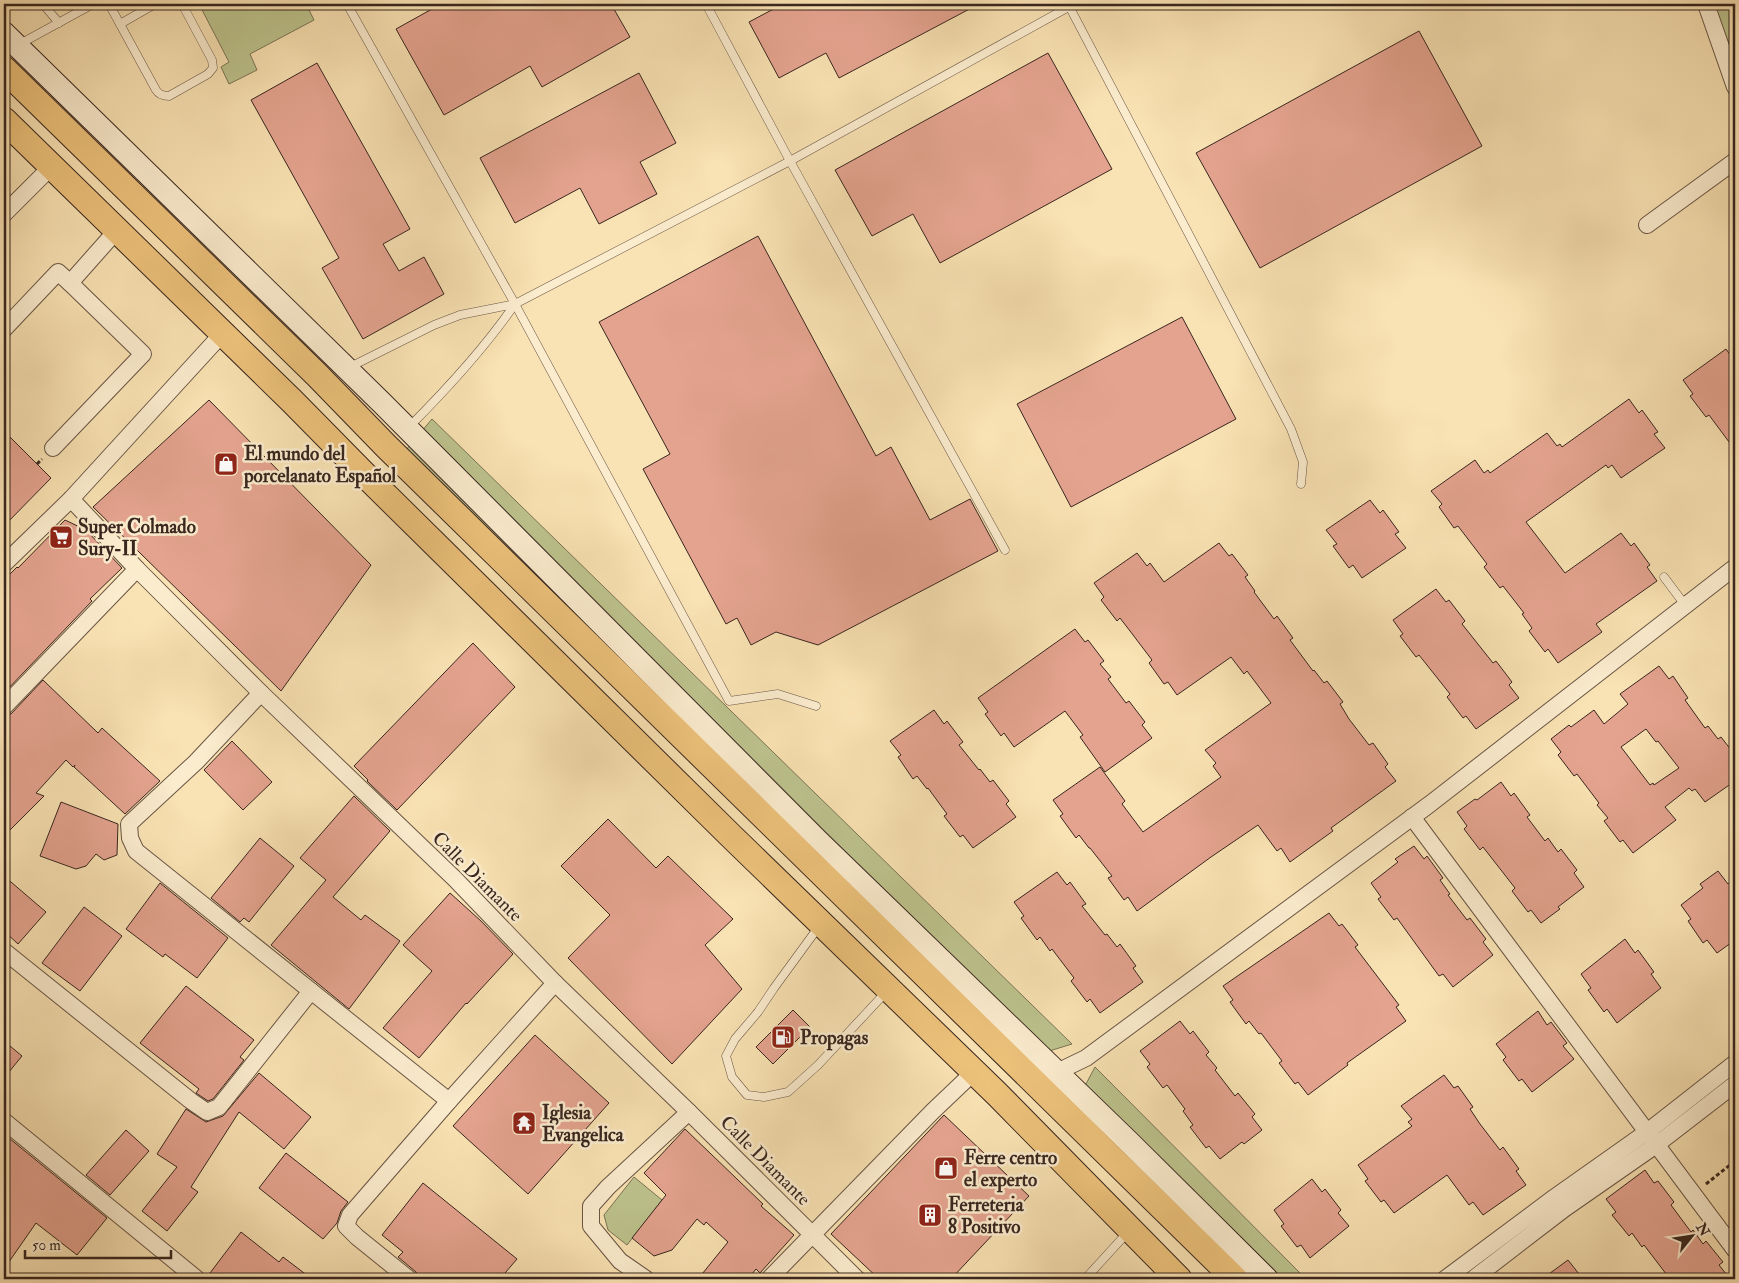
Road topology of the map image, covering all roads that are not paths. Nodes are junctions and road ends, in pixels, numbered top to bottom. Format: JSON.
{"nodes":[{"id":1,"x":43,"y":4,"type":"edge"},
{"id":2,"x":93,"y":4,"type":"edge"},
{"id":3,"x":110,"y":4,"type":"edge"},
{"id":4,"x":155,"y":4,"type":"edge"},
{"id":5,"x":182,"y":4,"type":"edge"},
{"id":6,"x":347,"y":4,"type":"edge"},
{"id":7,"x":706,"y":4,"type":"edge"},
{"id":8,"x":1706,"y":4,"type":"edge"},
{"id":9,"x":1070,"y":5,"type":"edge"},
{"id":10,"x":59,"y":23,"type":"junction"},
{"id":11,"x":120,"y":24,"type":"junction"},
{"id":12,"x":10,"y":40,"type":"edge"},
{"id":13,"x":4,"y":69,"type":"edge"},
{"id":14,"x":1735,"y":87,"type":"edge"},
{"id":15,"x":4,"y":120,"type":"edge"},
{"id":16,"x":790,"y":161,"type":"junction"},
{"id":17,"x":1735,"y":161,"type":"edge"},
{"id":18,"x":52,"y":166,"type":"junction"},
{"id":19,"x":4,"y":214,"type":"edge"},
{"id":20,"x":1647,"y":225,"type":"dead end"},
{"id":21,"x":117,"y":230,"type":"junction"},
{"id":22,"x":70,"y":283,"type":"junction"},
{"id":23,"x":515,"y":304,"type":"junction"},
{"id":24,"x":4,"y":329,"type":"edge"},
{"id":25,"x":222,"y":334,"type":"junction"},
{"id":26,"x":347,"y":369,"type":"junction"},
{"id":27,"x":407,"y":428,"type":"junction"},
{"id":28,"x":53,"y":448,"type":"dead end"},
{"id":29,"x":1301,"y":484,"type":"dead end"},
{"id":30,"x":72,"y":499,"type":"junction"},
{"id":31,"x":1005,"y":550,"type":"dead end"},
{"id":32,"x":4,"y":564,"type":"edge"},
{"id":33,"x":1735,"y":567,"type":"edge"},
{"id":34,"x":137,"y":569,"type":"junction"},
{"id":35,"x":1664,"y":577,"type":"dead end"},
{"id":36,"x":1686,"y":605,"type":"junction"},
{"id":37,"x":261,"y":693,"type":"junction"},
{"id":38,"x":816,"y":706,"type":"dead end"},
{"id":39,"x":4,"y":707,"type":"edge"},
{"id":40,"x":1412,"y":817,"type":"junction"},
{"id":41,"x":821,"y":924,"type":"junction"},
{"id":42,"x":4,"y":951,"type":"edge"},
{"id":43,"x":555,"y":984,"type":"junction"},
{"id":44,"x":888,"y":989,"type":"junction"},
{"id":45,"x":311,"y":991,"type":"junction"},
{"id":46,"x":1735,"y":1063,"type":"edge"},
{"id":47,"x":974,"y":1072,"type":"junction"},
{"id":48,"x":1057,"y":1072,"type":"junction"},
{"id":49,"x":1735,"y":1084,"type":"edge"},
{"id":50,"x":449,"y":1101,"type":"junction"},
{"id":51,"x":689,"y":1112,"type":"junction"},
{"id":52,"x":4,"y":1121,"type":"edge"},
{"id":53,"x":1652,"y":1138,"type":"junction"},
{"id":54,"x":1559,"y":1203,"type":"junction"},
{"id":55,"x":1130,"y":1230,"type":"junction"},
{"id":56,"x":813,"y":1234,"type":"junction"},
{"id":57,"x":1735,"y":1250,"type":"edge"},
{"id":58,"x":1462,"y":1274,"type":"edge"},
{"id":59,"x":197,"y":1279,"type":"edge"},
{"id":60,"x":409,"y":1279,"type":"edge"},
{"id":61,"x":646,"y":1279,"type":"edge"},
{"id":62,"x":769,"y":1279,"type":"edge"},
{"id":63,"x":857,"y":1279,"type":"edge"},
{"id":64,"x":1085,"y":1279,"type":"edge"},
{"id":65,"x":1180,"y":1279,"type":"edge"},
{"id":66,"x":1235,"y":1279,"type":"edge"},
{"id":67,"x":1267,"y":1279,"type":"edge"},
{"id":68,"x":1445,"y":1279,"type":"edge"},
{"id":69,"x":1473,"y":1279,"type":"edge"}],
"edges":[{"from":1,"to":10,"type":"lane"},
{"from":2,"to":10,"type":"lane"},
{"from":3,"to":11,"type":"lane"},
{"from":4,"to":11,"type":"lane"},
{"from":5,"to":11,"type":"lane"},
{"from":6,"to":23,"type":"lane"},
{"from":7,"to":16,"type":"lane"},
{"from":8,"to":14,"type":"street"},
{"from":9,"to":16,"type":"lane"},
{"from":9,"to":29,"type":"lane"},
{"from":10,"to":12,"type":"lane"},
{"from":12,"to":26,"type":"street"},
{"from":13,"to":66,"type":"main road"},
{"from":15,"to":18,"type":"main road"},
{"from":16,"to":23,"type":"lane"},
{"from":16,"to":31,"type":"lane"},
{"from":17,"to":20,"type":"street"},
{"from":18,"to":19,"type":"street"},
{"from":18,"to":21,"type":"main road"},
{"from":21,"to":22,"type":"street"},
{"from":21,"to":25,"type":"main road"},
{"from":22,"to":24,"type":"street"},
{"from":22,"to":28,"type":"street"},
{"from":23,"to":26,"type":"lane"},
{"from":23,"to":27,"type":"lane"},
{"from":23,"to":38,"type":"lane"},
{"from":25,"to":30,"type":"street"},
{"from":25,"to":41,"type":"main road"},
{"from":26,"to":27,"type":"street"},
{"from":27,"to":48,"type":"street"},
{"from":30,"to":32,"type":"street"},
{"from":30,"to":34,"type":"street","name":"Calle Diamante"},
{"from":33,"to":36,"type":"street"},
{"from":34,"to":37,"type":"street","name":"Calle Diamante"},
{"from":34,"to":39,"type":"street"},
{"from":35,"to":36,"type":"lane"},
{"from":36,"to":40,"type":"street"},
{"from":37,"to":43,"type":"street","name":"Calle Diamante"},
{"from":37,"to":45,"type":"street"},
{"from":40,"to":48,"type":"street"},
{"from":40,"to":53,"type":"street"},
{"from":41,"to":44,"type":"main road"},
{"from":41,"to":44,"type":"lane"},
{"from":42,"to":45,"type":"street"},
{"from":43,"to":50,"type":"street"},
{"from":43,"to":51,"type":"street","name":"Calle Diamante"},
{"from":44,"to":47,"type":"main road"},
{"from":45,"to":50,"type":"street"},
{"from":46,"to":53,"type":"street"},
{"from":47,"to":55,"type":"main road"},
{"from":47,"to":56,"type":"street"},
{"from":48,"to":67,"type":"street"},
{"from":49,"to":53,"type":"street"},
{"from":50,"to":60,"type":"street"},
{"from":51,"to":56,"type":"street","name":"Calle Diamante"},
{"from":51,"to":61,"type":"street"},
{"from":52,"to":59,"type":"street"},
{"from":53,"to":54,"type":"street"},
{"from":53,"to":57,"type":"street"},
{"from":54,"to":58,"type":"street"},
{"from":54,"to":69,"type":"street"},
{"from":55,"to":64,"type":"lane"},
{"from":55,"to":65,"type":"main road"},
{"from":56,"to":62,"type":"street"},
{"from":56,"to":63,"type":"street","name":"Calle Diamante"},
{"from":58,"to":68,"type":"street"}]}
